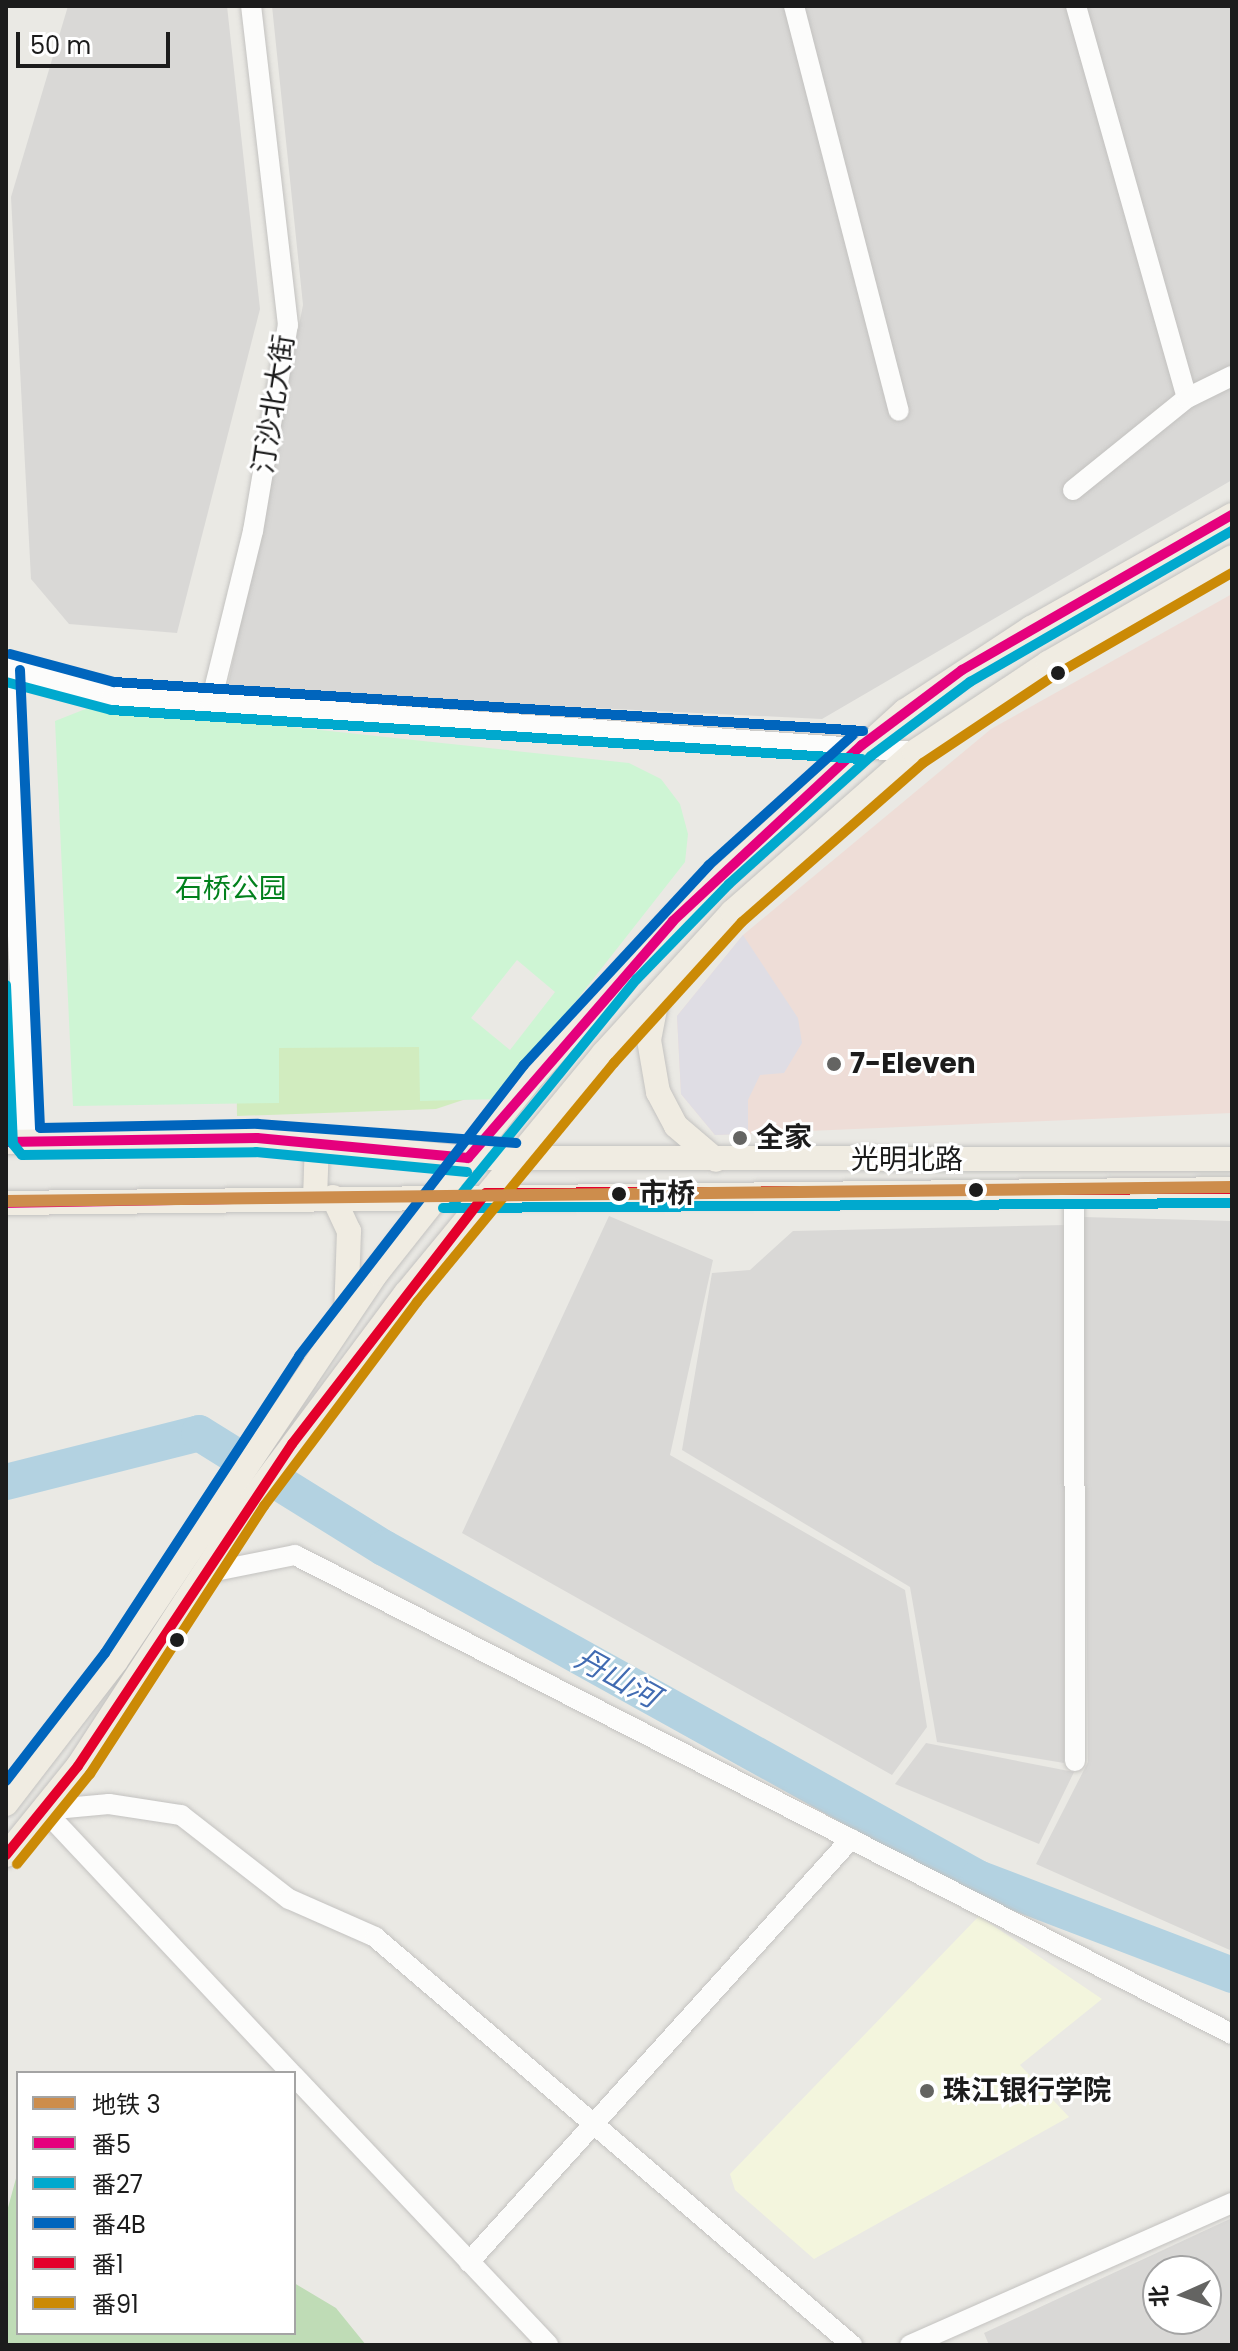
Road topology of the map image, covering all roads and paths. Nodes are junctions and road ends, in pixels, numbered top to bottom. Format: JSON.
{"nodes":[{"id":1,"x":251,"y":6,"type":"edge"},
{"id":2,"x":794,"y":6,"type":"edge"},
{"id":3,"x":1076,"y":6,"type":"edge"},
{"id":4,"x":1232,"y":376,"type":"edge"},
{"id":5,"x":1187,"y":398,"type":"junction"},
{"id":6,"x":899,"y":411,"type":"dead end"},
{"id":7,"x":1073,"y":490,"type":"dead end"},
{"id":8,"x":1232,"y":515,"type":"edge"},
{"id":9,"x":1232,"y":557,"type":"edge"},
{"id":10,"x":6,"y":670,"type":"edge"},
{"id":11,"x":211,"y":702,"type":"junction"},
{"id":12,"x":862,"y":745,"type":"junction"},
{"id":13,"x":914,"y":752,"type":"junction"},
{"id":14,"x":659,"y":992,"type":"junction"},
{"id":15,"x":17,"y":1142,"type":"edge"},
{"id":16,"x":317,"y":1143,"type":"junction"},
{"id":17,"x":515,"y":1157,"type":"junction"},
{"id":18,"x":468,"y":1158,"type":"junction"},
{"id":19,"x":1232,"y":1159,"type":"edge"},
{"id":20,"x":716,"y":1160,"type":"junction"},
{"id":21,"x":1232,"y":1189,"type":"edge"},
{"id":22,"x":1074,"y":1190,"type":"junction"},
{"id":23,"x":486,"y":1193,"type":"junction"},
{"id":24,"x":443,"y":1194,"type":"junction"},
{"id":25,"x":324,"y":1198,"type":"junction"},
{"id":26,"x":6,"y":1203,"type":"edge"},
{"id":27,"x":346,"y":1316,"type":"junction"},
{"id":28,"x":205,"y":1573,"type":"junction"},
{"id":29,"x":1075,"y":1761,"type":"dead end"},
{"id":30,"x":6,"y":1804,"type":"edge"},
{"id":31,"x":44,"y":1810,"type":"junction"},
{"id":32,"x":851,"y":1839,"type":"junction"},
{"id":33,"x":6,"y":1855,"type":"edge"},
{"id":34,"x":1232,"y":2034,"type":"edge"},
{"id":35,"x":290,"y":2071,"type":"edge"},
{"id":36,"x":296,"y":2077,"type":"edge"},
{"id":37,"x":593,"y":2124,"type":"junction"},
{"id":38,"x":1232,"y":2203,"type":"edge"},
{"id":39,"x":469,"y":2262,"type":"junction"},
{"id":40,"x":548,"y":2345,"type":"edge"},
{"id":41,"x":852,"y":2345,"type":"edge"},
{"id":42,"x":910,"y":2345,"type":"edge"}],
"edges":[{"from":1,"to":11,"type":"street","name":"汀沙北大街"},
{"from":2,"to":6,"type":"street"},
{"from":3,"to":5,"type":"street"},
{"from":4,"to":5,"type":"street"},
{"from":5,"to":7,"type":"street"},
{"from":8,"to":12,"type":"main road"},
{"from":9,"to":13,"type":"main road"},
{"from":10,"to":11,"type":"street"},
{"from":10,"to":15,"type":"street"},
{"from":11,"to":12,"type":"street"},
{"from":12,"to":13,"type":"street"},
{"from":12,"to":18,"type":"main road"},
{"from":13,"to":14,"type":"main road"},
{"from":14,"to":17,"type":"main road"},
{"from":14,"to":20,"type":"main road"},
{"from":15,"to":16,"type":"main road","name":"光明北路"},
{"from":16,"to":18,"type":"main road","name":"光明北路"},
{"from":16,"to":25,"type":"main road"},
{"from":17,"to":18,"type":"main road","name":"光明北路"},
{"from":17,"to":20,"type":"main road","name":"光明北路"},
{"from":17,"to":23,"type":"main road"},
{"from":18,"to":24,"type":"main road"},
{"from":19,"to":20,"type":"main road","name":"光明北路"},
{"from":21,"to":22,"type":"main road","name":"光明北路"},
{"from":22,"to":23,"type":"main road","name":"光明北路"},
{"from":22,"to":29,"type":"street"},
{"from":23,"to":24,"type":"main road","name":"光明北路"},
{"from":23,"to":28,"type":"main road"},
{"from":24,"to":25,"type":"main road","name":"光明北路"},
{"from":24,"to":27,"type":"main road"},
{"from":25,"to":26,"type":"main road","name":"光明北路"},
{"from":25,"to":27,"type":"main road"},
{"from":27,"to":30,"type":"main road"},
{"from":28,"to":31,"type":"main road"},
{"from":28,"to":32,"type":"street"},
{"from":31,"to":33,"type":"main road"},
{"from":31,"to":35,"type":"street"},
{"from":31,"to":37,"type":"street"},
{"from":32,"to":34,"type":"street"},
{"from":32,"to":37,"type":"street"},
{"from":36,"to":39,"type":"street"},
{"from":37,"to":39,"type":"street"},
{"from":37,"to":41,"type":"street"},
{"from":38,"to":42,"type":"street"},
{"from":39,"to":40,"type":"street"}]}
